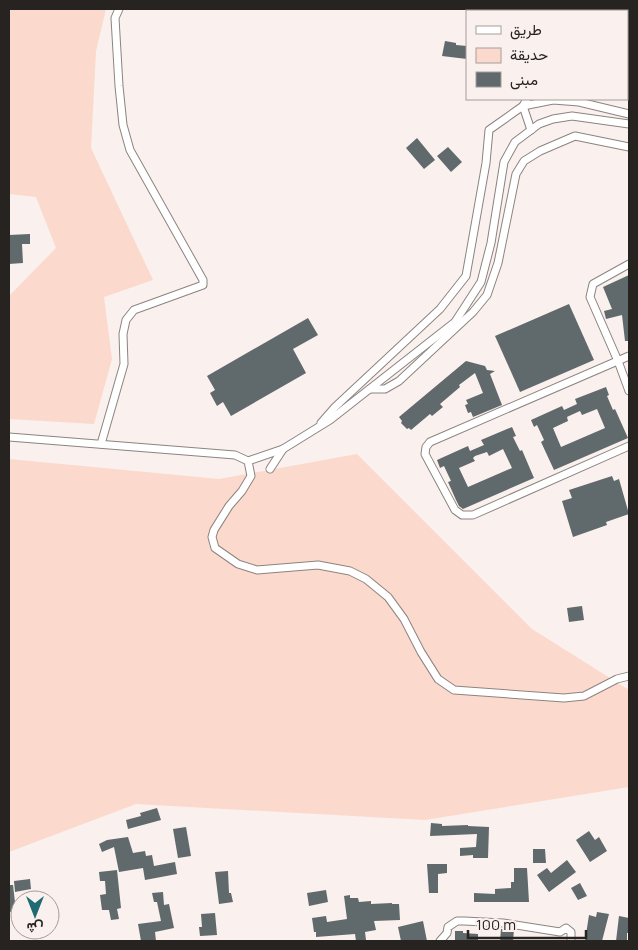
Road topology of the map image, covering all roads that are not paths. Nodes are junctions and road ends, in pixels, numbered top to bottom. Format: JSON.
{"nodes":[{"id":1,"x":119,"y":9,"type":"edge"},
{"id":2,"x":526,"y":100,"type":"edge"},
{"id":3,"x":584,"y":101,"type":"edge"},
{"id":4,"x":523,"y":106,"type":"junction"},
{"id":5,"x":629,"y":114,"type":"edge"},
{"id":6,"x":629,"y":124,"type":"edge"},
{"id":7,"x":531,"y":130,"type":"junction"},
{"id":8,"x":629,"y":147,"type":"edge"},
{"id":9,"x":629,"y":264,"type":"edge"},
{"id":10,"x":629,"y":356,"type":"edge"},
{"id":11,"x":618,"y":361,"type":"junction"},
{"id":12,"x":370,"y":389,"type":"junction"},
{"id":13,"x":629,"y":392,"type":"edge"},
{"id":14,"x":318,"y":427,"type":"junction"},
{"id":15,"x":9,"y":437,"type":"edge"},
{"id":16,"x":101,"y":444,"type":"junction"},
{"id":17,"x":629,"y":446,"type":"edge"},
{"id":18,"x":283,"y":448,"type":"junction"},
{"id":19,"x":248,"y":462,"type":"junction"},
{"id":20,"x":270,"y":469,"type":"dead end"},
{"id":21,"x":629,"y":676,"type":"edge"},
{"id":22,"x":440,"y":941,"type":"edge"},
{"id":23,"x":571,"y":941,"type":"edge"}],
"edges":[{"from":1,"to":16,"type":"street"},
{"from":2,"to":4,"type":"street"},
{"from":3,"to":4,"type":"street"},
{"from":3,"to":5,"type":"street"},
{"from":4,"to":7,"type":"street"},
{"from":4,"to":14,"type":"street"},
{"from":6,"to":7,"type":"street"},
{"from":7,"to":12,"type":"street"},
{"from":8,"to":12,"type":"street"},
{"from":9,"to":11,"type":"street"},
{"from":10,"to":11,"type":"street"},
{"from":11,"to":13,"type":"street"},
{"from":11,"to":17,"type":"street"},
{"from":12,"to":14,"type":"street"},
{"from":14,"to":18,"type":"street"},
{"from":15,"to":16,"type":"street"},
{"from":16,"to":19,"type":"street"},
{"from":18,"to":19,"type":"street"},
{"from":18,"to":20,"type":"street"},
{"from":19,"to":21,"type":"street"},
{"from":22,"to":23,"type":"street"}]}
